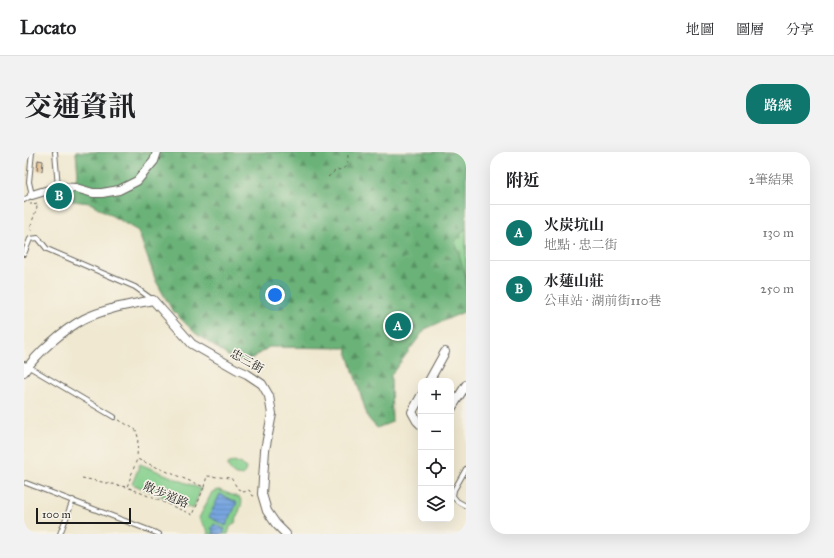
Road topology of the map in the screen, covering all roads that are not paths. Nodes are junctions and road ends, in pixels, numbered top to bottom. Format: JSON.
{"nodes":[{"id":1,"x":32,"y":152,"type":"edge"},
{"id":2,"x":55,"y":152,"type":"edge"},
{"id":3,"x":157,"y":152,"type":"edge"},
{"id":4,"x":58,"y":187,"type":"junction"},
{"id":5,"x":32,"y":195,"type":"junction"},
{"id":6,"x":24,"y":200,"type":"edge"},
{"id":7,"x":24,"y":254,"type":"edge"},
{"id":8,"x":153,"y":300,"type":"junction"},
{"id":9,"x":445,"y":352,"type":"dead end"},
{"id":10,"x":26,"y":367,"type":"edge"},
{"id":11,"x":431,"y":378,"type":"edge"},
{"id":12,"x":466,"y":385,"type":"edge"},
{"id":13,"x":418,"y":401,"type":"edge"},
{"id":14,"x":454,"y":404,"type":"edge"},
{"id":15,"x":114,"y":417,"type":"road end"},
{"id":16,"x":418,"y":422,"type":"edge"},
{"id":17,"x":466,"y":469,"type":"edge"},
{"id":18,"x":26,"y":483,"type":"dead end"},
{"id":19,"x":73,"y":500,"type":"junction"},
{"id":20,"x":466,"y":506,"type":"edge"},
{"id":21,"x":60,"y":534,"type":"edge"},
{"id":22,"x":158,"y":534,"type":"edge"},
{"id":23,"x":286,"y":534,"type":"edge"}],
"edges":[{"from":1,"to":5,"type":"lane"},
{"from":2,"to":4,"type":"lane"},
{"from":3,"to":4,"type":"street"},
{"from":4,"to":5,"type":"street"},
{"from":5,"to":6,"type":"lane"},
{"from":7,"to":8,"type":"lane","name":"忠三街"},
{"from":8,"to":10,"type":"street"},
{"from":8,"to":23,"type":"street","name":"忠三街"},
{"from":9,"to":11,"type":"street"},
{"from":10,"to":15,"type":"lane"},
{"from":12,"to":14,"type":"street"},
{"from":13,"to":16,"type":"street"},
{"from":17,"to":20,"type":"lane"},
{"from":18,"to":19,"type":"lane"},
{"from":19,"to":21,"type":"lane"},
{"from":19,"to":22,"type":"lane"}]}
